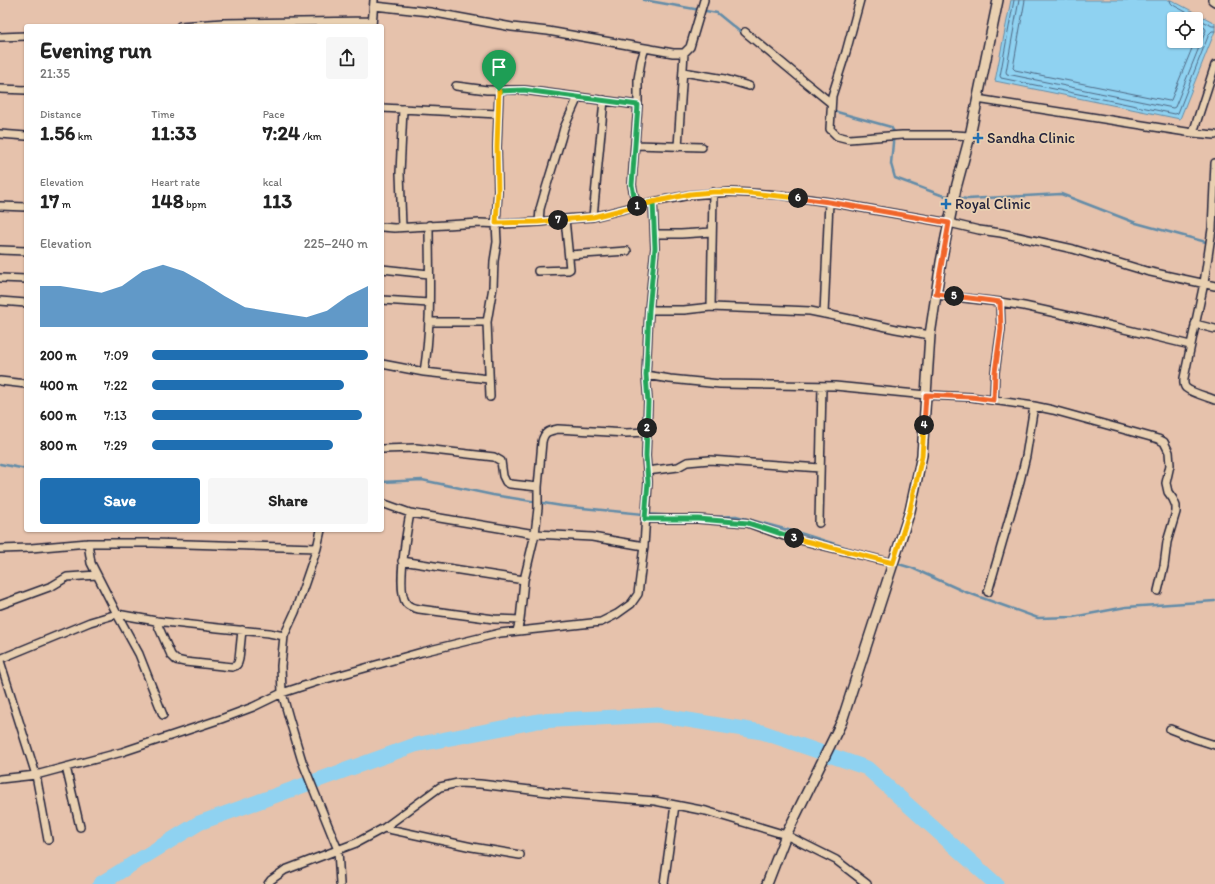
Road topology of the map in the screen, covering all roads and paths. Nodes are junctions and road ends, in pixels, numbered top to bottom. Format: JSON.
{"nodes":[{"id":1,"x":860,"y":0,"type":"edge"},
{"id":2,"x":998,"y":0,"type":"edge"},
{"id":3,"x":1212,"y":0,"type":"edge"},
{"id":4,"x":703,"y":1,"type":"edge"},
{"id":5,"x":1215,"y":2,"type":"edge"},
{"id":6,"x":374,"y":3,"type":"edge"},
{"id":7,"x":209,"y":24,"type":"edge"},
{"id":8,"x":372,"y":24,"type":"edge"},
{"id":9,"x":745,"y":32,"type":"dead end"},
{"id":10,"x":24,"y":36,"type":"edge"},
{"id":11,"x":0,"y":37,"type":"edge"},
{"id":12,"x":645,"y":48,"type":"junction"},
{"id":13,"x":684,"y":53,"type":"junction"},
{"id":14,"x":1215,"y":65,"type":"edge"},
{"id":15,"x":683,"y":72,"type":"junction"},
{"id":16,"x":456,"y":86,"type":"dead end"},
{"id":17,"x":749,"y":86,"type":"dead end"},
{"id":18,"x":0,"y":89,"type":"edge"},
{"id":19,"x":24,"y":90,"type":"edge"},
{"id":20,"x":499,"y":91,"type":"junction"},
{"id":21,"x":578,"y":97,"type":"junction"},
{"id":22,"x":832,"y":99,"type":"junction"},
{"id":23,"x":977,"y":99,"type":"junction"},
{"id":24,"x":604,"y":100,"type":"junction"},
{"id":25,"x":638,"y":105,"type":"junction"},
{"id":26,"x":384,"y":108,"type":"edge"},
{"id":27,"x":403,"y":109,"type":"junction"},
{"id":28,"x":498,"y":114,"type":"junction"},
{"id":29,"x":1193,"y":133,"type":"junction"},
{"id":30,"x":0,"y":134,"type":"edge"},
{"id":31,"x":1215,"y":135,"type":"edge"},
{"id":32,"x":24,"y":136,"type":"edge"},
{"id":33,"x":970,"y":136,"type":"junction"},
{"id":34,"x":634,"y":145,"type":"junction"},
{"id":35,"x":678,"y":147,"type":"junction"},
{"id":36,"x":702,"y":147,"type":"dead end"},
{"id":37,"x":1215,"y":163,"type":"edge"},
{"id":38,"x":713,"y":192,"type":"junction"},
{"id":39,"x":653,"y":202,"type":"junction"},
{"id":40,"x":829,"y":202,"type":"junction"},
{"id":41,"x":0,"y":206,"type":"edge"},
{"id":42,"x":636,"y":206,"type":"junction"},
{"id":43,"x":24,"y":207,"type":"edge"},
{"id":44,"x":593,"y":217,"type":"junction"},
{"id":45,"x":565,"y":219,"type":"junction"},
{"id":46,"x":538,"y":222,"type":"junction"},
{"id":47,"x":496,"y":223,"type":"junction"},
{"id":48,"x":949,"y":223,"type":"junction"},
{"id":49,"x":429,"y":226,"type":"junction"},
{"id":50,"x":384,"y":227,"type":"edge"},
{"id":51,"x":402,"y":227,"type":"junction"},
{"id":52,"x":712,"y":232,"type":"junction"},
{"id":53,"x":655,"y":234,"type":"junction"},
{"id":54,"x":0,"y":250,"type":"edge"},
{"id":55,"x":627,"y":250,"type":"dead end"},
{"id":56,"x":24,"y":251,"type":"edge"},
{"id":57,"x":569,"y":255,"type":"junction"},
{"id":58,"x":384,"y":269,"type":"edge"},
{"id":59,"x":538,"y":272,"type":"dead end"},
{"id":60,"x":429,"y":274,"type":"junction"},
{"id":61,"x":0,"y":278,"type":"edge"},
{"id":62,"x":24,"y":279,"type":"edge"},
{"id":63,"x":1204,"y":283,"type":"junction"},
{"id":64,"x":1215,"y":286,"type":"edge"},
{"id":65,"x":936,"y":294,"type":"junction"},
{"id":66,"x":384,"y":300,"type":"edge"},
{"id":67,"x":0,"y":301,"type":"edge"},
{"id":68,"x":1000,"y":302,"type":"junction"},
{"id":69,"x":24,"y":303,"type":"edge"},
{"id":70,"x":429,"y":303,"type":"junction"},
{"id":71,"x":711,"y":307,"type":"junction"},
{"id":72,"x":649,"y":310,"type":"junction"},
{"id":73,"x":824,"y":314,"type":"junction"},
{"id":74,"x":429,"y":322,"type":"junction"},
{"id":75,"x":487,"y":322,"type":"junction"},
{"id":76,"x":1195,"y":324,"type":"junction"},
{"id":77,"x":1215,"y":329,"type":"edge"},
{"id":78,"x":930,"y":335,"type":"junction"},
{"id":79,"x":1190,"y":345,"type":"junction"},
{"id":80,"x":384,"y":364,"type":"edge"},
{"id":81,"x":424,"y":372,"type":"junction"},
{"id":82,"x":646,"y":375,"type":"junction"},
{"id":83,"x":489,"y":379,"type":"junction"},
{"id":84,"x":0,"y":381,"type":"edge"},
{"id":85,"x":24,"y":384,"type":"edge"},
{"id":86,"x":822,"y":386,"type":"junction"},
{"id":87,"x":926,"y":395,"type":"junction"},
{"id":88,"x":490,"y":397,"type":"dead end"},
{"id":89,"x":994,"y":400,"type":"junction"},
{"id":90,"x":1215,"y":400,"type":"edge"},
{"id":91,"x":1034,"y":406,"type":"junction"},
{"id":92,"x":647,"y":432,"type":"junction"},
{"id":93,"x":384,"y":449,"type":"edge"},
{"id":94,"x":820,"y":468,"type":"junction"},
{"id":95,"x":647,"y":471,"type":"junction"},
{"id":96,"x":538,"y":490,"type":"junction"},
{"id":97,"x":384,"y":504,"type":"edge"},
{"id":98,"x":410,"y":513,"type":"junction"},
{"id":99,"x":645,"y":521,"type":"junction"},
{"id":100,"x":819,"y":523,"type":"dead end"},
{"id":101,"x":321,"y":532,"type":"edge"},
{"id":102,"x":535,"y":534,"type":"junction"},
{"id":103,"x":88,"y":543,"type":"junction"},
{"id":104,"x":644,"y":546,"type":"junction"},
{"id":105,"x":317,"y":548,"type":"junction"},
{"id":106,"x":0,"y":549,"type":"edge"},
{"id":107,"x":402,"y":561,"type":"junction"},
{"id":108,"x":892,"y":567,"type":"junction"},
{"id":109,"x":97,"y":575,"type":"junction"},
{"id":110,"x":524,"y":580,"type":"junction"},
{"id":111,"x":1158,"y":591,"type":"dead end"},
{"id":112,"x":988,"y":592,"type":"dead end"},
{"id":113,"x":0,"y":606,"type":"edge"},
{"id":114,"x":117,"y":614,"type":"junction"},
{"id":115,"x":520,"y":620,"type":"junction"},
{"id":116,"x":156,"y":621,"type":"junction"},
{"id":117,"x":242,"y":630,"type":"junction"},
{"id":118,"x":518,"y":631,"type":"junction"},
{"id":119,"x":284,"y":636,"type":"junction"},
{"id":120,"x":0,"y":660,"type":"edge"},
{"id":121,"x":282,"y":693,"type":"junction"},
{"id":122,"x":163,"y":715,"type":"dead end"},
{"id":123,"x":1170,"y":729,"type":"dead end"},
{"id":124,"x":1215,"y":745,"type":"edge"},
{"id":125,"x":66,"y":767,"type":"junction"},
{"id":126,"x":36,"y":775,"type":"junction"},
{"id":127,"x":0,"y":778,"type":"edge"},
{"id":128,"x":675,"y":805,"type":"junction"},
{"id":129,"x":80,"y":827,"type":"dead end"},
{"id":130,"x":384,"y":828,"type":"junction"},
{"id":131,"x":786,"y":834,"type":"junction"},
{"id":132,"x":48,"y":840,"type":"dead end"},
{"id":133,"x":338,"y":850,"type":"junction"},
{"id":134,"x":520,"y":855,"type":"dead end"},
{"id":135,"x":268,"y":884,"type":"edge"},
{"id":136,"x":340,"y":884,"type":"edge"},
{"id":137,"x":664,"y":884,"type":"edge"},
{"id":138,"x":767,"y":884,"type":"edge"},
{"id":139,"x":867,"y":884,"type":"edge"}],
"edges":[{"from":1,"to":22,"type":"street"},
{"from":2,"to":23,"type":"street"},
{"from":3,"to":5,"type":"street"},
{"from":4,"to":13,"type":"street"},
{"from":6,"to":8,"type":"street"},
{"from":6,"to":12,"type":"street"},
{"from":7,"to":8,"type":"street"},
{"from":9,"to":22,"type":"street"},
{"from":10,"to":11,"type":"street"},
{"from":12,"to":13,"type":"street"},
{"from":12,"to":25,"type":"street"},
{"from":13,"to":15,"type":"street"},
{"from":14,"to":29,"type":"street"},
{"from":15,"to":17,"type":"street"},
{"from":15,"to":35,"type":"street"},
{"from":16,"to":20,"type":"street"},
{"from":18,"to":19,"type":"street"},
{"from":20,"to":21,"type":"street"},
{"from":20,"to":28,"type":"street"},
{"from":21,"to":24,"type":"street"},
{"from":21,"to":46,"type":"street"},
{"from":22,"to":33,"type":"street"},
{"from":23,"to":29,"type":"street"},
{"from":23,"to":33,"type":"street"},
{"from":24,"to":25,"type":"street"},
{"from":24,"to":44,"type":"street"},
{"from":25,"to":34,"type":"street"},
{"from":26,"to":27,"type":"street"},
{"from":27,"to":28,"type":"street"},
{"from":27,"to":51,"type":"street"},
{"from":28,"to":47,"type":"street"},
{"from":29,"to":31,"type":"street"},
{"from":30,"to":32,"type":"street"},
{"from":33,"to":48,"type":"street"},
{"from":34,"to":35,"type":"street"},
{"from":34,"to":42,"type":"street"},
{"from":35,"to":36,"type":"street"},
{"from":37,"to":63,"type":"street"},
{"from":38,"to":39,"type":"street"},
{"from":38,"to":40,"type":"street"},
{"from":38,"to":52,"type":"street"},
{"from":39,"to":42,"type":"street"},
{"from":39,"to":53,"type":"street"},
{"from":40,"to":48,"type":"street"},
{"from":40,"to":73,"type":"street"},
{"from":41,"to":43,"type":"street"},
{"from":42,"to":44,"type":"street"},
{"from":44,"to":45,"type":"street"},
{"from":45,"to":46,"type":"street"},
{"from":45,"to":57,"type":"street"},
{"from":46,"to":47,"type":"street"},
{"from":47,"to":49,"type":"street"},
{"from":47,"to":75,"type":"street"},
{"from":48,"to":63,"type":"street"},
{"from":48,"to":65,"type":"street"},
{"from":49,"to":51,"type":"street"},
{"from":49,"to":60,"type":"street"},
{"from":50,"to":51,"type":"street"},
{"from":52,"to":53,"type":"street"},
{"from":52,"to":71,"type":"street"},
{"from":53,"to":72,"type":"street"},
{"from":54,"to":56,"type":"street"},
{"from":55,"to":57,"type":"street"},
{"from":57,"to":59,"type":"street"},
{"from":58,"to":60,"type":"street"},
{"from":60,"to":70,"type":"street"},
{"from":61,"to":62,"type":"street"},
{"from":63,"to":64,"type":"street"},
{"from":63,"to":76,"type":"street"},
{"from":65,"to":68,"type":"street"},
{"from":65,"to":78,"type":"street"},
{"from":66,"to":70,"type":"street"},
{"from":67,"to":69,"type":"street"},
{"from":68,"to":79,"type":"street"},
{"from":68,"to":89,"type":"street"},
{"from":70,"to":74,"type":"street"},
{"from":71,"to":72,"type":"street"},
{"from":71,"to":73,"type":"street"},
{"from":72,"to":82,"type":"street"},
{"from":73,"to":78,"type":"street"},
{"from":74,"to":75,"type":"street"},
{"from":74,"to":81,"type":"street"},
{"from":75,"to":83,"type":"street"},
{"from":76,"to":77,"type":"street"},
{"from":76,"to":79,"type":"street"},
{"from":78,"to":87,"type":"street"},
{"from":79,"to":90,"type":"street"},
{"from":80,"to":81,"type":"street"},
{"from":81,"to":83,"type":"street"},
{"from":82,"to":86,"type":"street"},
{"from":82,"to":92,"type":"street"},
{"from":83,"to":88,"type":"street"},
{"from":84,"to":85,"type":"street"},
{"from":86,"to":87,"type":"street"},
{"from":86,"to":94,"type":"street"},
{"from":87,"to":89,"type":"street"},
{"from":87,"to":108,"type":"street"},
{"from":89,"to":91,"type":"street"},
{"from":91,"to":111,"type":"street"},
{"from":91,"to":112,"type":"street"},
{"from":92,"to":95,"type":"street"},
{"from":92,"to":96,"type":"street"},
{"from":93,"to":96,"type":"street"},
{"from":94,"to":95,"type":"street"},
{"from":94,"to":100,"type":"street"},
{"from":95,"to":99,"type":"street"},
{"from":96,"to":102,"type":"street"},
{"from":97,"to":98,"type":"street"},
{"from":98,"to":102,"type":"street"},
{"from":98,"to":107,"type":"street"},
{"from":99,"to":104,"type":"street"},
{"from":99,"to":108,"type":"street"},
{"from":101,"to":105,"type":"street"},
{"from":102,"to":104,"type":"street"},
{"from":102,"to":110,"type":"street"},
{"from":103,"to":105,"type":"street"},
{"from":103,"to":106,"type":"street"},
{"from":103,"to":109,"type":"street"},
{"from":104,"to":118,"type":"street"},
{"from":105,"to":119,"type":"street"},
{"from":107,"to":110,"type":"street"},
{"from":107,"to":115,"type":"street"},
{"from":108,"to":131,"type":"street"},
{"from":109,"to":113,"type":"street"},
{"from":109,"to":114,"type":"street"},
{"from":110,"to":115,"type":"street"},
{"from":114,"to":116,"type":"street"},
{"from":114,"to":120,"type":"street"},
{"from":114,"to":122,"type":"street"},
{"from":115,"to":118,"type":"street"},
{"from":116,"to":117,"type":"street"},
{"from":116,"to":117,"type":"street"},
{"from":117,"to":119,"type":"street"},
{"from":118,"to":121,"type":"street"},
{"from":119,"to":121,"type":"street"},
{"from":120,"to":126,"type":"street"},
{"from":121,"to":125,"type":"street"},
{"from":121,"to":133,"type":"street"},
{"from":123,"to":124,"type":"street"},
{"from":125,"to":126,"type":"street"},
{"from":125,"to":129,"type":"street"},
{"from":126,"to":127,"type":"street"},
{"from":126,"to":132,"type":"street"},
{"from":128,"to":130,"type":"street"},
{"from":128,"to":131,"type":"street"},
{"from":128,"to":137,"type":"street"},
{"from":130,"to":133,"type":"street"},
{"from":130,"to":134,"type":"street"},
{"from":131,"to":138,"type":"street"},
{"from":131,"to":139,"type":"street"},
{"from":133,"to":135,"type":"street"},
{"from":133,"to":136,"type":"street"}]}
